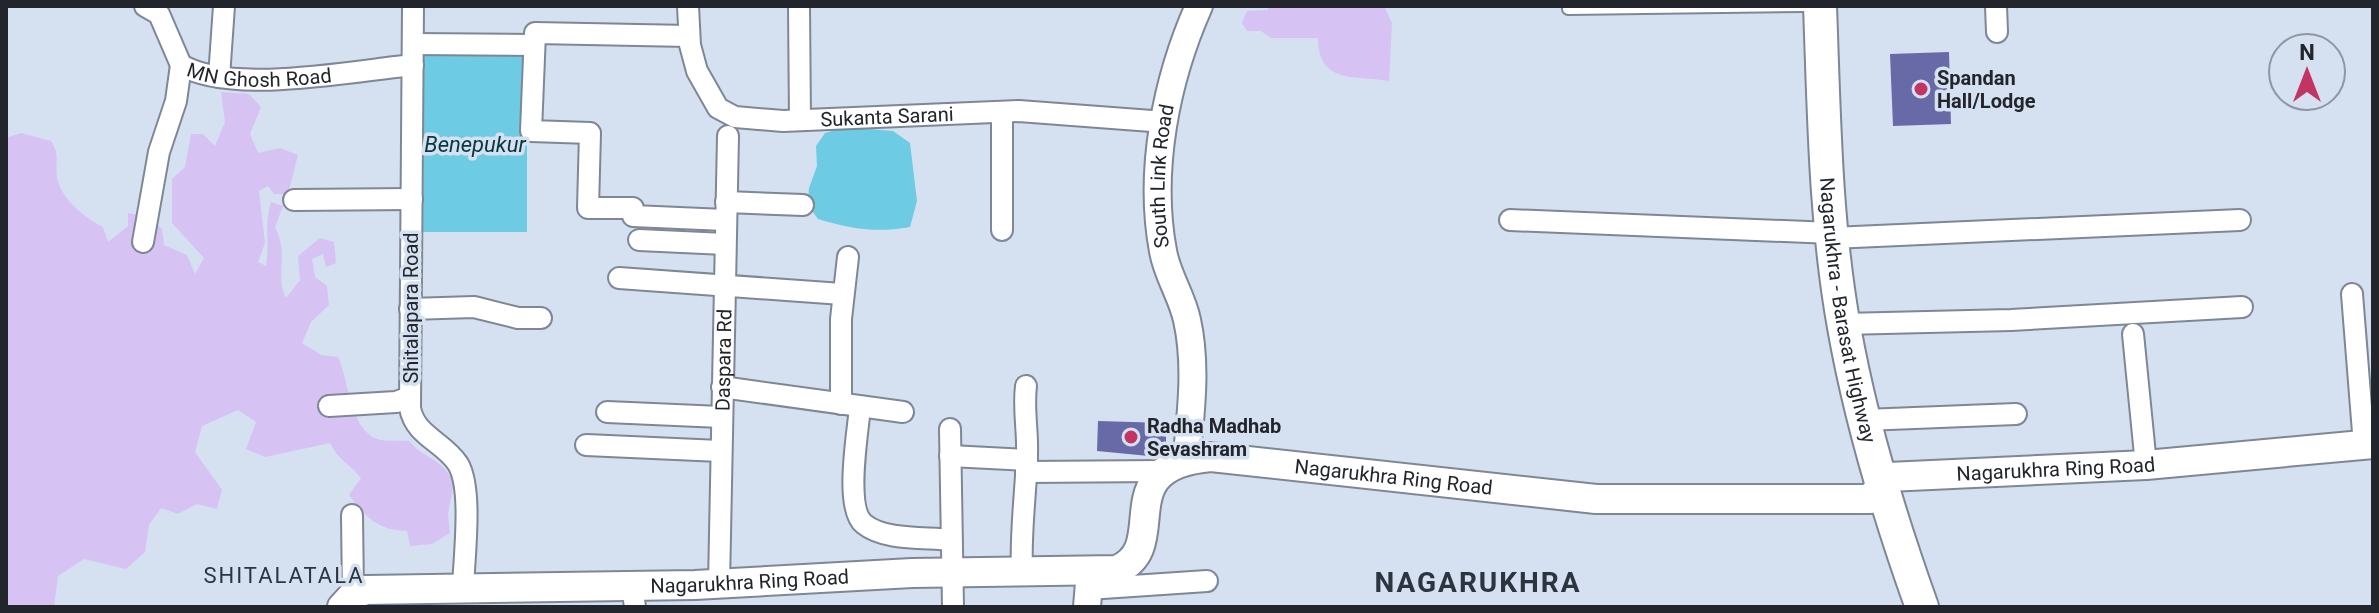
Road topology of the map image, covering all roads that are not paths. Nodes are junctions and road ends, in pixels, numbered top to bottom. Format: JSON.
{"nodes":[{"id":1,"x":145,"y":6,"type":"edge"},
{"id":2,"x":224,"y":6,"type":"edge"},
{"id":3,"x":413,"y":6,"type":"edge"},
{"id":4,"x":688,"y":6,"type":"edge"},
{"id":5,"x":799,"y":6,"type":"edge"},
{"id":6,"x":1199,"y":6,"type":"edge"},
{"id":7,"x":1805,"y":6,"type":"edge"},
{"id":8,"x":1820,"y":6,"type":"edge"},
{"id":9,"x":1996,"y":6,"type":"edge"},
{"id":10,"x":1568,"y":9,"type":"dead end"},
{"id":11,"x":1997,"y":32,"type":"dead end"},
{"id":12,"x":689,"y":36,"type":"junction"},
{"id":13,"x":534,"y":45,"type":"junction"},
{"id":14,"x":413,"y":55,"type":"junction"},
{"id":15,"x":181,"y":65,"type":"junction"},
{"id":16,"x":219,"y":77,"type":"junction"},
{"id":17,"x":718,"y":108,"type":"junction"},
{"id":18,"x":1002,"y":112,"type":"junction"},
{"id":19,"x":800,"y":120,"type":"junction"},
{"id":20,"x":755,"y":121,"type":"junction"},
{"id":21,"x":1165,"y":122,"type":"junction"},
{"id":22,"x":728,"y":136,"type":"junction"},
{"id":23,"x":412,"y":199,"type":"junction"},
{"id":24,"x":294,"y":200,"type":"dead end"},
{"id":25,"x":803,"y":205,"type":"dead end"},
{"id":26,"x":726,"y":211,"type":"junction"},
{"id":27,"x":1510,"y":220,"type":"dead end"},
{"id":28,"x":2240,"y":220,"type":"dead end"},
{"id":29,"x":1002,"y":230,"type":"dead end"},
{"id":30,"x":1832,"y":236,"type":"junction"},
{"id":31,"x":639,"y":240,"type":"dead end"},
{"id":32,"x":143,"y":242,"type":"dead end"},
{"id":33,"x":725,"y":244,"type":"junction"},
{"id":34,"x":848,"y":257,"type":"dead end"},
{"id":35,"x":619,"y":278,"type":"dead end"},
{"id":36,"x":723,"y":286,"type":"junction"},
{"id":37,"x":842,"y":294,"type":"junction"},
{"id":38,"x":2352,"y":294,"type":"dead end"},
{"id":39,"x":2242,"y":307,"type":"dead end"},
{"id":40,"x":410,"y":309,"type":"junction"},
{"id":41,"x":541,"y":318,"type":"dead end"},
{"id":42,"x":1843,"y":324,"type":"junction"},
{"id":43,"x":2133,"y":334,"type":"dead end"},
{"id":44,"x":1026,"y":386,"type":"dead end"},
{"id":45,"x":722,"y":387,"type":"junction"},
{"id":46,"x":410,"y":397,"type":"junction"},
{"id":47,"x":850,"y":405,"type":"junction"},
{"id":48,"x":329,"y":406,"type":"dead end"},
{"id":49,"x":607,"y":412,"type":"dead end"},
{"id":50,"x":903,"y":412,"type":"dead end"},
{"id":51,"x":2016,"y":414,"type":"dead end"},
{"id":52,"x":721,"y":417,"type":"junction"},
{"id":53,"x":1864,"y":420,"type":"junction"},
{"id":54,"x":950,"y":429,"type":"dead end"},
{"id":55,"x":2368,"y":444,"type":"edge"},
{"id":56,"x":586,"y":445,"type":"dead end"},
{"id":57,"x":720,"y":451,"type":"junction"},
{"id":58,"x":950,"y":456,"type":"junction"},
{"id":59,"x":1183,"y":458,"type":"junction"},
{"id":60,"x":2146,"y":465,"type":"junction"},
{"id":61,"x":1026,"y":466,"type":"junction"},
{"id":62,"x":1880,"y":487,"type":"junction"},
{"id":63,"x":352,"y":515,"type":"dead end"},
{"id":64,"x":951,"y":540,"type":"junction"},
{"id":65,"x":1022,"y":571,"type":"junction"},
{"id":66,"x":951,"y":572,"type":"junction"},
{"id":67,"x":1207,"y":581,"type":"dead end"},
{"id":68,"x":719,"y":584,"type":"junction"},
{"id":69,"x":463,"y":588,"type":"junction"},
{"id":70,"x":1088,"y":589,"type":"edge"},
{"id":71,"x":633,"y":596,"type":"edge"},
{"id":72,"x":348,"y":601,"type":"edge"},
{"id":73,"x":953,"y":607,"type":"edge"},
{"id":74,"x":1922,"y":607,"type":"edge"}],
"edges":[{"from":1,"to":15,"type":"street","name":"MN Ghosh Road"},
{"from":2,"to":16,"type":"street"},
{"from":3,"to":14,"type":"street","name":"Shitalapara Road"},
{"from":4,"to":12,"type":"street"},
{"from":5,"to":19,"type":"street"},
{"from":6,"to":21,"type":"street","name":"South Link Road"},
{"from":7,"to":10,"type":"lane"},
{"from":8,"to":30,"type":"main road","name":"Nagarukhra - Barasat Highway"},
{"from":9,"to":11,"type":"street"},
{"from":12,"to":13,"type":"street"},
{"from":12,"to":17,"type":"street"},
{"from":13,"to":14,"type":"street","name":"MN Ghosh Road"},
{"from":13,"to":26,"type":"street"},
{"from":14,"to":16,"type":"street","name":"MN Ghosh Road"},
{"from":14,"to":23,"type":"street","name":"Shitalapara Road"},
{"from":15,"to":16,"type":"street","name":"MN Ghosh Road"},
{"from":15,"to":32,"type":"street"},
{"from":17,"to":20,"type":"street","name":"Sukanta Sarani"},
{"from":17,"to":22,"type":"street"},
{"from":18,"to":19,"type":"street","name":"Sukanta Sarani"},
{"from":18,"to":21,"type":"street","name":"Sukanta Sarani"},
{"from":18,"to":29,"type":"street"},
{"from":19,"to":20,"type":"street","name":"Sukanta Sarani"},
{"from":20,"to":22,"type":"street"},
{"from":21,"to":59,"type":"street","name":"South Link Road"},
{"from":22,"to":26,"type":"street","name":"Daspara Rd"},
{"from":23,"to":24,"type":"street"},
{"from":23,"to":40,"type":"street","name":"Shitalapara Road"},
{"from":25,"to":26,"type":"street"},
{"from":26,"to":33,"type":"street","name":"Daspara Rd"},
{"from":27,"to":30,"type":"street"},
{"from":28,"to":30,"type":"street"},
{"from":30,"to":42,"type":"main road","name":"Nagarukhra - Barasat Highway"},
{"from":31,"to":33,"type":"street"},
{"from":33,"to":36,"type":"street","name":"Daspara Rd"},
{"from":34,"to":37,"type":"street"},
{"from":35,"to":36,"type":"street"},
{"from":36,"to":37,"type":"street"},
{"from":36,"to":45,"type":"street","name":"Daspara Rd"},
{"from":37,"to":47,"type":"street"},
{"from":38,"to":55,"type":"street"},
{"from":39,"to":42,"type":"street"},
{"from":40,"to":41,"type":"street"},
{"from":40,"to":46,"type":"street","name":"Shitalapara Road"},
{"from":42,"to":53,"type":"main road","name":"Nagarukhra - Barasat Highway"},
{"from":43,"to":60,"type":"street"},
{"from":44,"to":61,"type":"street"},
{"from":45,"to":47,"type":"street"},
{"from":45,"to":52,"type":"street","name":"Daspara Rd"},
{"from":46,"to":48,"type":"street"},
{"from":46,"to":69,"type":"street","name":"Shitalapara Road"},
{"from":47,"to":50,"type":"street"},
{"from":47,"to":64,"type":"street"},
{"from":49,"to":52,"type":"street"},
{"from":51,"to":53,"type":"street"},
{"from":52,"to":57,"type":"street","name":"Daspara Rd"},
{"from":53,"to":62,"type":"main road","name":"Nagarukhra - Barasat Highway"},
{"from":54,"to":58,"type":"street"},
{"from":55,"to":60,"type":"main road","name":"Nagarukhra Ring Road"},
{"from":56,"to":57,"type":"street"},
{"from":57,"to":68,"type":"street","name":"Daspara Rd"},
{"from":58,"to":61,"type":"street"},
{"from":58,"to":64,"type":"street"},
{"from":59,"to":61,"type":"street"},
{"from":59,"to":62,"type":"main road","name":"Nagarukhra Ring Road"},
{"from":59,"to":70,"type":"main road","name":"Nagarukhra Ring Road"},
{"from":60,"to":62,"type":"main road","name":"Nagarukhra Ring Road"},
{"from":61,"to":65,"type":"street"},
{"from":62,"to":74,"type":"main road","name":"Nagarukhra - Barasat Highway"},
{"from":63,"to":72,"type":"street"},
{"from":64,"to":66,"type":"street"},
{"from":65,"to":66,"type":"main road","name":"Nagarukhra Ring Road"},
{"from":65,"to":70,"type":"main road","name":"Nagarukhra Ring Road"},
{"from":66,"to":68,"type":"main road","name":"Nagarukhra Ring Road"},
{"from":66,"to":73,"type":"street"},
{"from":67,"to":70,"type":"street"},
{"from":68,"to":71,"type":"main road","name":"Nagarukhra Ring Road"},
{"from":69,"to":71,"type":"main road","name":"Nagarukhra Ring Road"},
{"from":69,"to":72,"type":"main road","name":"Nagarukhra Ring Road"}]}
